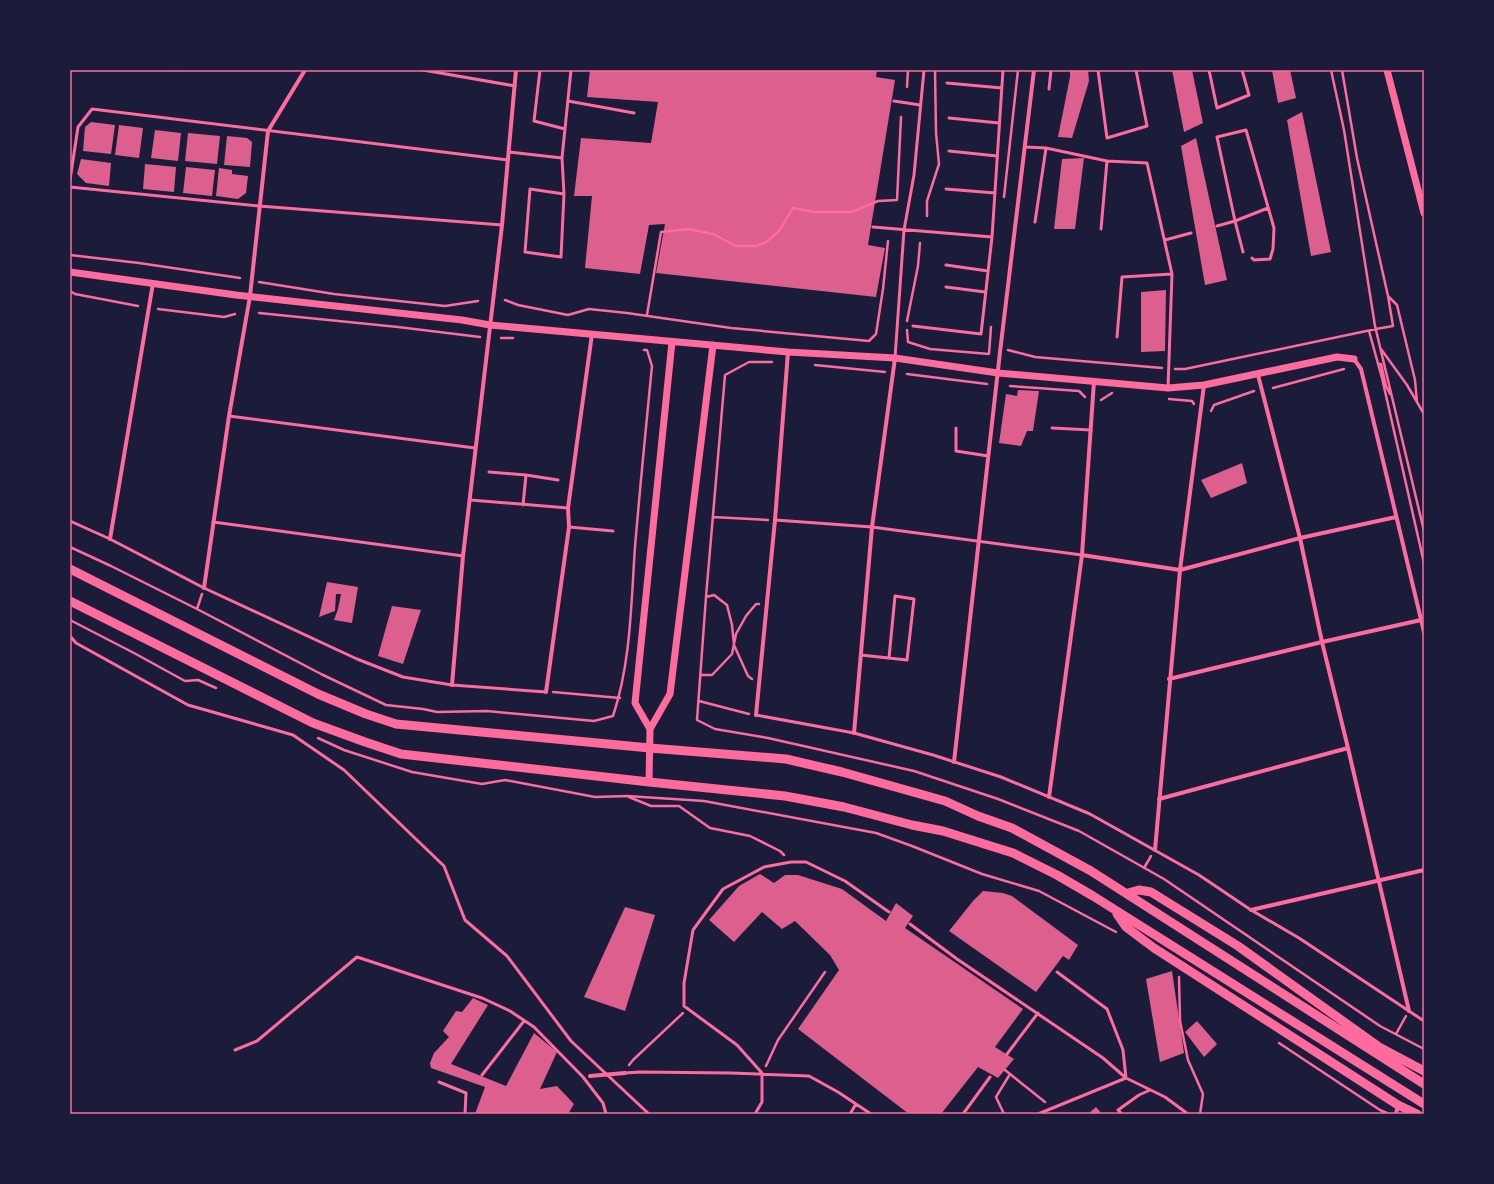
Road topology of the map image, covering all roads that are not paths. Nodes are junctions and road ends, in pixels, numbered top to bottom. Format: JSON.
{"nodes":[{"id":1,"x":305,"y":70,"type":"edge"},
{"id":2,"x":423,"y":70,"type":"edge"},
{"id":3,"x":516,"y":70,"type":"edge"},
{"id":4,"x":540,"y":70,"type":"edge"},
{"id":5,"x":571,"y":70,"type":"edge"},
{"id":6,"x":924,"y":70,"type":"edge"},
{"id":7,"x":1003,"y":70,"type":"edge"},
{"id":8,"x":1034,"y":70,"type":"edge"},
{"id":9,"x":1051,"y":70,"type":"edge"},
{"id":10,"x":1098,"y":70,"type":"edge"},
{"id":11,"x":1136,"y":70,"type":"edge"},
{"id":12,"x":1209,"y":70,"type":"edge"},
{"id":13,"x":1242,"y":70,"type":"edge"},
{"id":14,"x":1387,"y":70,"type":"edge"},
{"id":15,"x":947,"y":83,"type":"dead end"},
{"id":16,"x":515,"y":86,"type":"junction"},
{"id":17,"x":1002,"y":88,"type":"junction"},
{"id":18,"x":1049,"y":90,"type":"dead end"},
{"id":19,"x":568,"y":101,"type":"junction"},
{"id":20,"x":894,"y":101,"type":"dead end"},
{"id":21,"x":920,"y":105,"type":"junction"},
{"id":22,"x":634,"y":113,"type":"dead end"},
{"id":23,"x":950,"y":118,"type":"dead end"},
{"id":24,"x":999,"y":123,"type":"junction"},
{"id":25,"x":565,"y":129,"type":"junction"},
{"id":26,"x":268,"y":131,"type":"junction"},
{"id":27,"x":1025,"y":147,"type":"junction"},
{"id":28,"x":1046,"y":148,"type":"junction"},
{"id":29,"x":949,"y":151,"type":"dead end"},
{"id":30,"x":509,"y":152,"type":"junction"},
{"id":31,"x":997,"y":156,"type":"junction"},
{"id":32,"x":562,"y":158,"type":"junction"},
{"id":33,"x":509,"y":160,"type":"junction"},
{"id":34,"x":1107,"y":161,"type":"junction"},
{"id":35,"x":70,"y":180,"type":"edge"},
{"id":36,"x":70,"y":187,"type":"edge"},
{"id":37,"x":946,"y":189,"type":"dead end"},
{"id":38,"x":995,"y":193,"type":"junction"},
{"id":39,"x":564,"y":194,"type":"junction"},
{"id":40,"x":258,"y":206,"type":"junction"},
{"id":41,"x":1268,"y":208,"type":"junction"},
{"id":42,"x":1424,"y":213,"type":"edge"},
{"id":43,"x":1235,"y":221,"type":"junction"},
{"id":44,"x":1035,"y":222,"type":"dead end"},
{"id":45,"x":502,"y":225,"type":"junction"},
{"id":46,"x":873,"y":226,"type":"dead end"},
{"id":47,"x":1217,"y":226,"type":"dead end"},
{"id":48,"x":1101,"y":229,"type":"dead end"},
{"id":49,"x":904,"y":230,"type":"junction"},
{"id":50,"x":1191,"y":233,"type":"dead end"},
{"id":51,"x":992,"y":237,"type":"junction"},
{"id":52,"x":1165,"y":240,"type":"junction"},
{"id":53,"x":1243,"y":252,"type":"dead end"},
{"id":54,"x":1252,"y":258,"type":"dead end"},
{"id":55,"x":946,"y":265,"type":"dead end"},
{"id":56,"x":988,"y":271,"type":"junction"},
{"id":57,"x":70,"y":272,"type":"edge"},
{"id":58,"x":1172,"y":274,"type":"junction"},
{"id":59,"x":153,"y":282,"type":"junction"},
{"id":60,"x":946,"y":287,"type":"dead end"},
{"id":61,"x":985,"y":292,"type":"junction"},
{"id":62,"x":250,"y":296,"type":"junction"},
{"id":63,"x":490,"y":324,"type":"junction"},
{"id":64,"x":913,"y":326,"type":"dead end"},
{"id":65,"x":592,"y":333,"type":"junction"},
{"id":66,"x":1117,"y":337,"type":"dead end"},
{"id":67,"x":672,"y":342,"type":"junction"},
{"id":68,"x":713,"y":345,"type":"junction"},
{"id":69,"x":788,"y":352,"type":"junction"},
{"id":70,"x":895,"y":358,"type":"junction"},
{"id":71,"x":1354,"y":359,"type":"joint"},
{"id":72,"x":998,"y":373,"type":"junction"},
{"id":73,"x":1258,"y":374,"type":"junction"},
{"id":74,"x":1094,"y":382,"type":"junction"},
{"id":75,"x":1204,"y":386,"type":"junction"},
{"id":76,"x":1168,"y":388,"type":"junction"},
{"id":77,"x":229,"y":416,"type":"junction"},
{"id":78,"x":956,"y":428,"type":"dead end"},
{"id":79,"x":1052,"y":428,"type":"dead end"},
{"id":80,"x":1091,"y":430,"type":"junction"},
{"id":81,"x":475,"y":448,"type":"junction"},
{"id":82,"x":988,"y":456,"type":"junction"},
{"id":83,"x":489,"y":472,"type":"dead end"},
{"id":84,"x":526,"y":475,"type":"junction"},
{"id":85,"x":558,"y":480,"type":"dead end"},
{"id":86,"x":470,"y":500,"type":"junction"},
{"id":87,"x":523,"y":505,"type":"junction"},
{"id":88,"x":568,"y":508,"type":"junction"},
{"id":89,"x":1396,"y":517,"type":"junction"},
{"id":90,"x":775,"y":520,"type":"junction"},
{"id":91,"x":70,"y":521,"type":"edge"},
{"id":92,"x":213,"y":522,"type":"junction"},
{"id":93,"x":569,"y":527,"type":"junction"},
{"id":94,"x":872,"y":527,"type":"junction"},
{"id":95,"x":613,"y":531,"type":"dead end"},
{"id":96,"x":1300,"y":538,"type":"junction"},
{"id":97,"x":110,"y":539,"type":"junction"},
{"id":98,"x":978,"y":540,"type":"junction"},
{"id":99,"x":1082,"y":555,"type":"junction"},
{"id":100,"x":463,"y":556,"type":"junction"},
{"id":101,"x":70,"y":569,"type":"edge"},
{"id":102,"x":1180,"y":570,"type":"junction"},
{"id":103,"x":204,"y":588,"type":"junction"},
{"id":104,"x":70,"y":601,"type":"edge"},
{"id":105,"x":1421,"y":620,"type":"junction"},
{"id":106,"x":1424,"y":632,"type":"edge"},
{"id":107,"x":70,"y":636,"type":"edge"},
{"id":108,"x":1322,"y":642,"type":"junction"},
{"id":109,"x":861,"y":655,"type":"junction"},
{"id":110,"x":889,"y":658,"type":"junction"},
{"id":111,"x":1169,"y":679,"type":"junction"},
{"id":112,"x":452,"y":685,"type":"junction"},
{"id":113,"x":546,"y":692,"type":"joint"},
{"id":114,"x":756,"y":715,"type":"joint"},
{"id":115,"x":650,"y":729,"type":"junction"},
{"id":116,"x":854,"y":733,"type":"junction"},
{"id":117,"x":650,"y":748,"type":"junction"},
{"id":118,"x":1348,"y":748,"type":"junction"},
{"id":119,"x":954,"y":762,"type":"junction"},
{"id":120,"x":649,"y":782,"type":"junction"},
{"id":121,"x":1049,"y":797,"type":"junction"},
{"id":122,"x":1159,"y":799,"type":"junction"},
{"id":123,"x":1155,"y":850,"type":"junction"},
{"id":124,"x":1424,"y":870,"type":"edge"},
{"id":125,"x":1379,"y":881,"type":"junction"},
{"id":126,"x":1128,"y":893,"type":"junction"},
{"id":127,"x":1251,"y":910,"type":"junction"},
{"id":128,"x":1116,"y":911,"type":"junction"},
{"id":129,"x":889,"y":912,"type":"dead end"},
{"id":130,"x":910,"y":924,"type":"dead end"},
{"id":131,"x":1057,"y":972,"type":"dead end"},
{"id":132,"x":1409,"y":1011,"type":"junction"},
{"id":133,"x":1038,"y":1013,"type":"junction"},
{"id":134,"x":524,"y":1021,"type":"junction"},
{"id":135,"x":1424,"y":1021,"type":"edge"},
{"id":136,"x":235,"y":1050,"type":"dead end"},
{"id":137,"x":1007,"y":1054,"type":"dead end"},
{"id":138,"x":1424,"y":1071,"type":"edge"},
{"id":139,"x":625,"y":1073,"type":"joint"},
{"id":140,"x":762,"y":1073,"type":"junction"},
{"id":141,"x":482,"y":1075,"type":"dead end"},
{"id":142,"x":590,"y":1076,"type":"joint"},
{"id":143,"x":582,"y":1077,"type":"junction"},
{"id":144,"x":990,"y":1077,"type":"dead end"},
{"id":145,"x":1126,"y":1078,"type":"junction"},
{"id":146,"x":439,"y":1082,"type":"dead end"},
{"id":147,"x":1424,"y":1084,"type":"edge"},
{"id":148,"x":1150,"y":1090,"type":"junction"},
{"id":149,"x":856,"y":1104,"type":"junction"},
{"id":150,"x":1424,"y":1104,"type":"edge"},
{"id":151,"x":1397,"y":1109,"type":"edge"},
{"id":152,"x":465,"y":1114,"type":"edge"},
{"id":153,"x":606,"y":1114,"type":"edge"},
{"id":154,"x":649,"y":1114,"type":"edge"},
{"id":155,"x":755,"y":1114,"type":"edge"},
{"id":156,"x":850,"y":1114,"type":"edge"},
{"id":157,"x":871,"y":1114,"type":"edge"},
{"id":158,"x":963,"y":1114,"type":"edge"},
{"id":159,"x":1038,"y":1114,"type":"edge"},
{"id":160,"x":1122,"y":1114,"type":"edge"},
{"id":161,"x":1188,"y":1114,"type":"edge"},
{"id":162,"x":1417,"y":1114,"type":"edge"}],
"edges":[{"from":1,"to":26,"type":"street"},
{"from":2,"to":16,"type":"lane"},
{"from":3,"to":16,"type":"street"},
{"from":4,"to":25,"type":"lane"},
{"from":5,"to":19,"type":"lane"},
{"from":6,"to":21,"type":"lane"},
{"from":7,"to":17,"type":"lane"},
{"from":8,"to":27,"type":"street"},
{"from":9,"to":18,"type":"lane"},
{"from":10,"to":11,"type":"lane"},
{"from":12,"to":13,"type":"lane"},
{"from":14,"to":42,"type":"street"},
{"from":15,"to":17,"type":"lane"},
{"from":16,"to":30,"type":"street"},
{"from":17,"to":24,"type":"lane"},
{"from":19,"to":22,"type":"lane"},
{"from":19,"to":25,"type":"lane"},
{"from":20,"to":21,"type":"lane"},
{"from":21,"to":49,"type":"lane"},
{"from":23,"to":24,"type":"lane"},
{"from":24,"to":31,"type":"lane"},
{"from":25,"to":32,"type":"lane"},
{"from":26,"to":33,"type":"lane"},
{"from":26,"to":35,"type":"lane"},
{"from":26,"to":40,"type":"street"},
{"from":27,"to":28,"type":"lane"},
{"from":27,"to":72,"type":"street"},
{"from":28,"to":34,"type":"lane"},
{"from":28,"to":44,"type":"lane"},
{"from":29,"to":31,"type":"lane"},
{"from":30,"to":32,"type":"lane"},
{"from":30,"to":33,"type":"street"},
{"from":31,"to":38,"type":"lane"},
{"from":32,"to":39,"type":"lane"},
{"from":33,"to":45,"type":"street"},
{"from":34,"to":48,"type":"lane"},
{"from":34,"to":52,"type":"lane"},
{"from":36,"to":40,"type":"lane"},
{"from":37,"to":38,"type":"lane"},
{"from":38,"to":51,"type":"lane"},
{"from":39,"to":39,"type":"lane"},
{"from":40,"to":45,"type":"lane"},
{"from":40,"to":62,"type":"street"},
{"from":41,"to":43,"type":"lane"},
{"from":41,"to":43,"type":"lane"},
{"from":41,"to":54,"type":"lane"},
{"from":43,"to":47,"type":"lane"},
{"from":43,"to":53,"type":"lane"},
{"from":45,"to":63,"type":"street"},
{"from":46,"to":49,"type":"lane"},
{"from":49,"to":51,"type":"lane"},
{"from":49,"to":70,"type":"lane"},
{"from":50,"to":52,"type":"lane"},
{"from":51,"to":56,"type":"lane"},
{"from":52,"to":58,"type":"lane"},
{"from":55,"to":56,"type":"lane"},
{"from":56,"to":61,"type":"lane"},
{"from":57,"to":59,"type":"street"},
{"from":58,"to":66,"type":"lane"},
{"from":58,"to":76,"type":"lane"},
{"from":59,"to":62,"type":"street"},
{"from":59,"to":97,"type":"street"},
{"from":60,"to":61,"type":"lane"},
{"from":61,"to":64,"type":"lane"},
{"from":62,"to":63,"type":"street"},
{"from":62,"to":77,"type":"street"},
{"from":63,"to":65,"type":"street"},
{"from":63,"to":81,"type":"street"},
{"from":65,"to":67,"type":"street"},
{"from":65,"to":88,"type":"street"},
{"from":67,"to":68,"type":"street"},
{"from":67,"to":115,"type":"street"},
{"from":68,"to":69,"type":"street"},
{"from":68,"to":115,"type":"street"},
{"from":69,"to":70,"type":"street"},
{"from":69,"to":90,"type":"street"},
{"from":70,"to":72,"type":"street"},
{"from":70,"to":94,"type":"street"},
{"from":71,"to":73,"type":"street"},
{"from":71,"to":89,"type":"street"},
{"from":72,"to":74,"type":"street"},
{"from":72,"to":82,"type":"street"},
{"from":73,"to":75,"type":"street"},
{"from":73,"to":96,"type":"street"},
{"from":74,"to":76,"type":"street"},
{"from":74,"to":80,"type":"street"},
{"from":75,"to":76,"type":"street"},
{"from":75,"to":102,"type":"street"},
{"from":77,"to":81,"type":"lane"},
{"from":77,"to":92,"type":"street"},
{"from":78,"to":82,"type":"lane"},
{"from":79,"to":80,"type":"lane"},
{"from":80,"to":99,"type":"street"},
{"from":81,"to":86,"type":"street"},
{"from":82,"to":98,"type":"street"},
{"from":83,"to":84,"type":"lane"},
{"from":84,"to":85,"type":"lane"},
{"from":84,"to":87,"type":"lane"},
{"from":86,"to":87,"type":"lane"},
{"from":86,"to":100,"type":"street"},
{"from":87,"to":88,"type":"lane"},
{"from":88,"to":93,"type":"street"},
{"from":89,"to":96,"type":"street"},
{"from":89,"to":105,"type":"street"},
{"from":90,"to":94,"type":"lane"},
{"from":90,"to":114,"type":"street"},
{"from":91,"to":97,"type":"lane"},
{"from":92,"to":100,"type":"lane"},
{"from":92,"to":103,"type":"street"},
{"from":93,"to":95,"type":"lane"},
{"from":93,"to":113,"type":"street"},
{"from":94,"to":98,"type":"lane"},
{"from":94,"to":109,"type":"street"},
{"from":96,"to":102,"type":"street"},
{"from":96,"to":108,"type":"street"},
{"from":97,"to":103,"type":"lane"},
{"from":98,"to":99,"type":"lane"},
{"from":98,"to":119,"type":"street"},
{"from":99,"to":102,"type":"street"},
{"from":99,"to":121,"type":"street"},
{"from":100,"to":112,"type":"street"},
{"from":101,"to":117,"type":"main road"},
{"from":102,"to":111,"type":"street"},
{"from":103,"to":112,"type":"lane"},
{"from":104,"to":120,"type":"main road"},
{"from":105,"to":106,"type":"street"},
{"from":105,"to":108,"type":"street"},
{"from":107,"to":154,"type":"lane"},
{"from":108,"to":111,"type":"street"},
{"from":108,"to":118,"type":"street"},
{"from":109,"to":110,"type":"lane"},
{"from":109,"to":116,"type":"street"},
{"from":110,"to":110,"type":"lane"},
{"from":111,"to":122,"type":"street"},
{"from":112,"to":113,"type":"lane"},
{"from":114,"to":116,"type":"lane"},
{"from":115,"to":117,"type":"street"},
{"from":116,"to":119,"type":"lane"},
{"from":117,"to":120,"type":"street"},
{"from":117,"to":126,"type":"main road"},
{"from":118,"to":122,"type":"street"},
{"from":118,"to":125,"type":"street"},
{"from":119,"to":121,"type":"lane"},
{"from":120,"to":128,"type":"main road"},
{"from":121,"to":123,"type":"lane"},
{"from":122,"to":123,"type":"street"},
{"from":123,"to":127,"type":"lane"},
{"from":124,"to":125,"type":"street"},
{"from":125,"to":127,"type":"street"},
{"from":125,"to":132,"type":"street"},
{"from":126,"to":138,"type":"main road"},
{"from":126,"to":147,"type":"main road"},
{"from":127,"to":132,"type":"lane"},
{"from":128,"to":150,"type":"main road"},
{"from":128,"to":151,"type":"main road"},
{"from":129,"to":140,"type":"lane"},
{"from":130,"to":133,"type":"lane"},
{"from":131,"to":145,"type":"lane"},
{"from":132,"to":135,"type":"lane"},
{"from":133,"to":137,"type":"lane"},
{"from":133,"to":145,"type":"lane"},
{"from":134,"to":136,"type":"lane"},
{"from":134,"to":141,"type":"lane"},
{"from":134,"to":143,"type":"lane"},
{"from":139,"to":140,"type":"lane"},
{"from":139,"to":142,"type":"street"},
{"from":140,"to":149,"type":"lane"},
{"from":140,"to":155,"type":"lane"},
{"from":142,"to":143,"type":"lane"},
{"from":143,"to":153,"type":"lane"},
{"from":144,"to":158,"type":"lane"},
{"from":145,"to":148,"type":"lane"},
{"from":145,"to":159,"type":"lane"},
{"from":146,"to":152,"type":"lane"},
{"from":148,"to":160,"type":"lane"},
{"from":148,"to":161,"type":"lane"},
{"from":149,"to":156,"type":"lane"},
{"from":149,"to":157,"type":"lane"},
{"from":151,"to":162,"type":"main road"}]}
